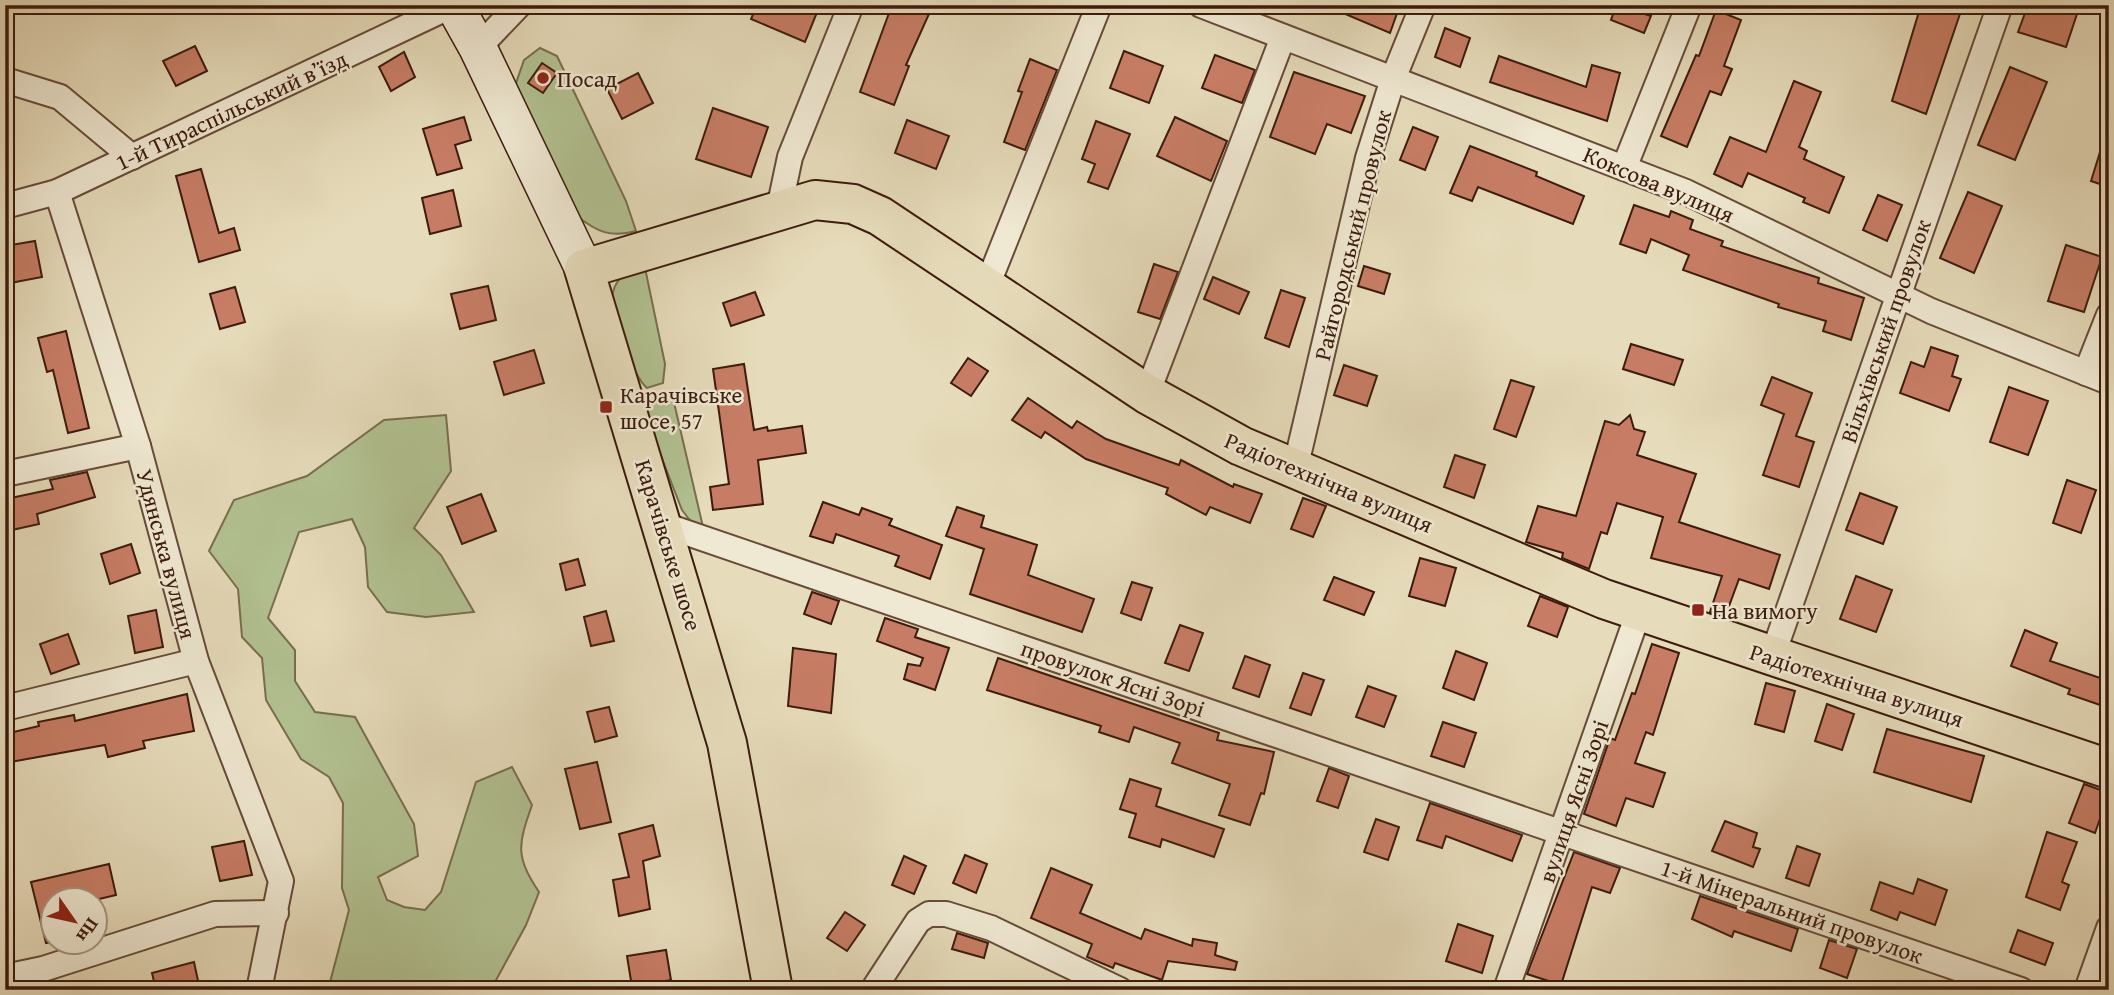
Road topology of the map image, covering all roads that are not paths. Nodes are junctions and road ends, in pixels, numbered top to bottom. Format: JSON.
{"nodes":[{"id":1,"x":454,"y":5,"type":"edge"},
{"id":2,"x":519,"y":5,"type":"edge"},
{"id":3,"x":851,"y":5,"type":"edge"},
{"id":4,"x":1100,"y":5,"type":"edge"},
{"id":5,"x":1201,"y":5,"type":"edge"},
{"id":6,"x":1423,"y":5,"type":"edge"},
{"id":7,"x":1689,"y":5,"type":"edge"},
{"id":8,"x":2000,"y":5,"type":"edge"},
{"id":9,"x":1283,"y":37,"type":"junction"},
{"id":10,"x":478,"y":48,"type":"junction"},
{"id":11,"x":1393,"y":79,"type":"junction"},
{"id":12,"x":5,"y":80,"type":"edge"},
{"id":13,"x":132,"y":157,"type":"junction"},
{"id":14,"x":1624,"y":168,"type":"junction"},
{"id":15,"x":57,"y":192,"type":"junction"},
{"id":16,"x":5,"y":206,"type":"edge"},
{"id":17,"x":779,"y":209,"type":"junction"},
{"id":18,"x":584,"y":269,"type":"junction"},
{"id":19,"x":987,"y":286,"type":"junction"},
{"id":20,"x":1897,"y":295,"type":"junction"},
{"id":21,"x":2109,"y":315,"type":"edge"},
{"id":22,"x":2086,"y":373,"type":"junction"},
{"id":23,"x":2109,"y":382,"type":"edge"},
{"id":24,"x":1147,"y":394,"type":"junction"},
{"id":25,"x":138,"y":446,"type":"junction"},
{"id":26,"x":1295,"y":470,"type":"junction"},
{"id":27,"x":5,"y":474,"type":"edge"},
{"id":28,"x":664,"y":525,"type":"junction"},
{"id":29,"x":1639,"y":611,"type":"junction"},
{"id":30,"x":1772,"y":657,"type":"junction"},
{"id":31,"x":196,"y":661,"type":"junction"},
{"id":32,"x":5,"y":708,"type":"edge"},
{"id":33,"x":2109,"y":769,"type":"edge"},
{"id":34,"x":1563,"y":832,"type":"junction"},
{"id":35,"x":276,"y":914,"type":"junction"},
{"id":36,"x":2109,"y":928,"type":"edge"},
{"id":37,"x":5,"y":977,"type":"edge"},
{"id":38,"x":259,"y":990,"type":"edge"},
{"id":39,"x":773,"y":990,"type":"edge"},
{"id":40,"x":873,"y":990,"type":"edge"},
{"id":41,"x":1120,"y":990,"type":"edge"},
{"id":42,"x":1506,"y":990,"type":"edge"},
{"id":43,"x":2021,"y":990,"type":"edge"},
{"id":44,"x":2087,"y":990,"type":"edge"}],
"edges":[{"from":1,"to":10,"type":"main road","name":"Карачівське шосе"},
{"from":1,"to":13,"type":"street","name":"1-й Тираспільський в’їзд"},
{"from":2,"to":10,"type":"street"},
{"from":3,"to":17,"type":"street"},
{"from":4,"to":19,"type":"street"},
{"from":5,"to":9,"type":"street","name":"Коксова вулиця"},
{"from":6,"to":11,"type":"street","name":"Райгородський провулок"},
{"from":7,"to":14,"type":"street"},
{"from":8,"to":20,"type":"street","name":"Вільхівський провулок"},
{"from":9,"to":11,"type":"street","name":"Коксова вулиця"},
{"from":9,"to":24,"type":"street"},
{"from":10,"to":18,"type":"main road","name":"Карачівське шосе"},
{"from":11,"to":14,"type":"street","name":"Коксова вулиця"},
{"from":11,"to":26,"type":"street","name":"Райгородський провулок"},
{"from":12,"to":13,"type":"street"},
{"from":13,"to":15,"type":"street","name":"1-й Тираспільський в’їзд"},
{"from":14,"to":20,"type":"street","name":"Коксова вулиця"},
{"from":15,"to":16,"type":"street","name":"1-й Тираспільський в’їзд"},
{"from":15,"to":25,"type":"street","name":"Удянська вулиця"},
{"from":17,"to":18,"type":"main road","name":"Радіотехнічна вулиця"},
{"from":17,"to":19,"type":"main road","name":"Радіотехнічна вулиця"},
{"from":18,"to":28,"type":"main road","name":"Карачівське шосе"},
{"from":19,"to":24,"type":"main road","name":"Радіотехнічна вулиця"},
{"from":20,"to":22,"type":"street","name":"Коксова вулиця"},
{"from":20,"to":30,"type":"street","name":"Вільхівський провулок"},
{"from":21,"to":22,"type":"street"},
{"from":22,"to":23,"type":"street","name":"Коксова вулиця"},
{"from":24,"to":26,"type":"main road","name":"Радіотехнічна вулиця"},
{"from":25,"to":27,"type":"street"},
{"from":25,"to":31,"type":"street","name":"Удянська вулиця"},
{"from":26,"to":29,"type":"main road","name":"Радіотехнічна вулиця"},
{"from":28,"to":34,"type":"street","name":"провулок Ясні Зорі"},
{"from":28,"to":39,"type":"main road","name":"Карачівське шосе"},
{"from":29,"to":30,"type":"main road","name":"Радіотехнічна вулиця"},
{"from":29,"to":34,"type":"street","name":"вулиця Ясні Зорі"},
{"from":30,"to":33,"type":"main road","name":"Радіотехнічна вулиця"},
{"from":31,"to":32,"type":"street"},
{"from":31,"to":35,"type":"street","name":"Удянська вулиця"},
{"from":34,"to":42,"type":"street","name":"вулиця Ясні Зорі"},
{"from":34,"to":43,"type":"street","name":"1-й Мінеральний провулок"},
{"from":35,"to":37,"type":"street"},
{"from":35,"to":38,"type":"street","name":"Удянська вулиця"},
{"from":36,"to":44,"type":"street"},
{"from":40,"to":41,"type":"street"}]}
